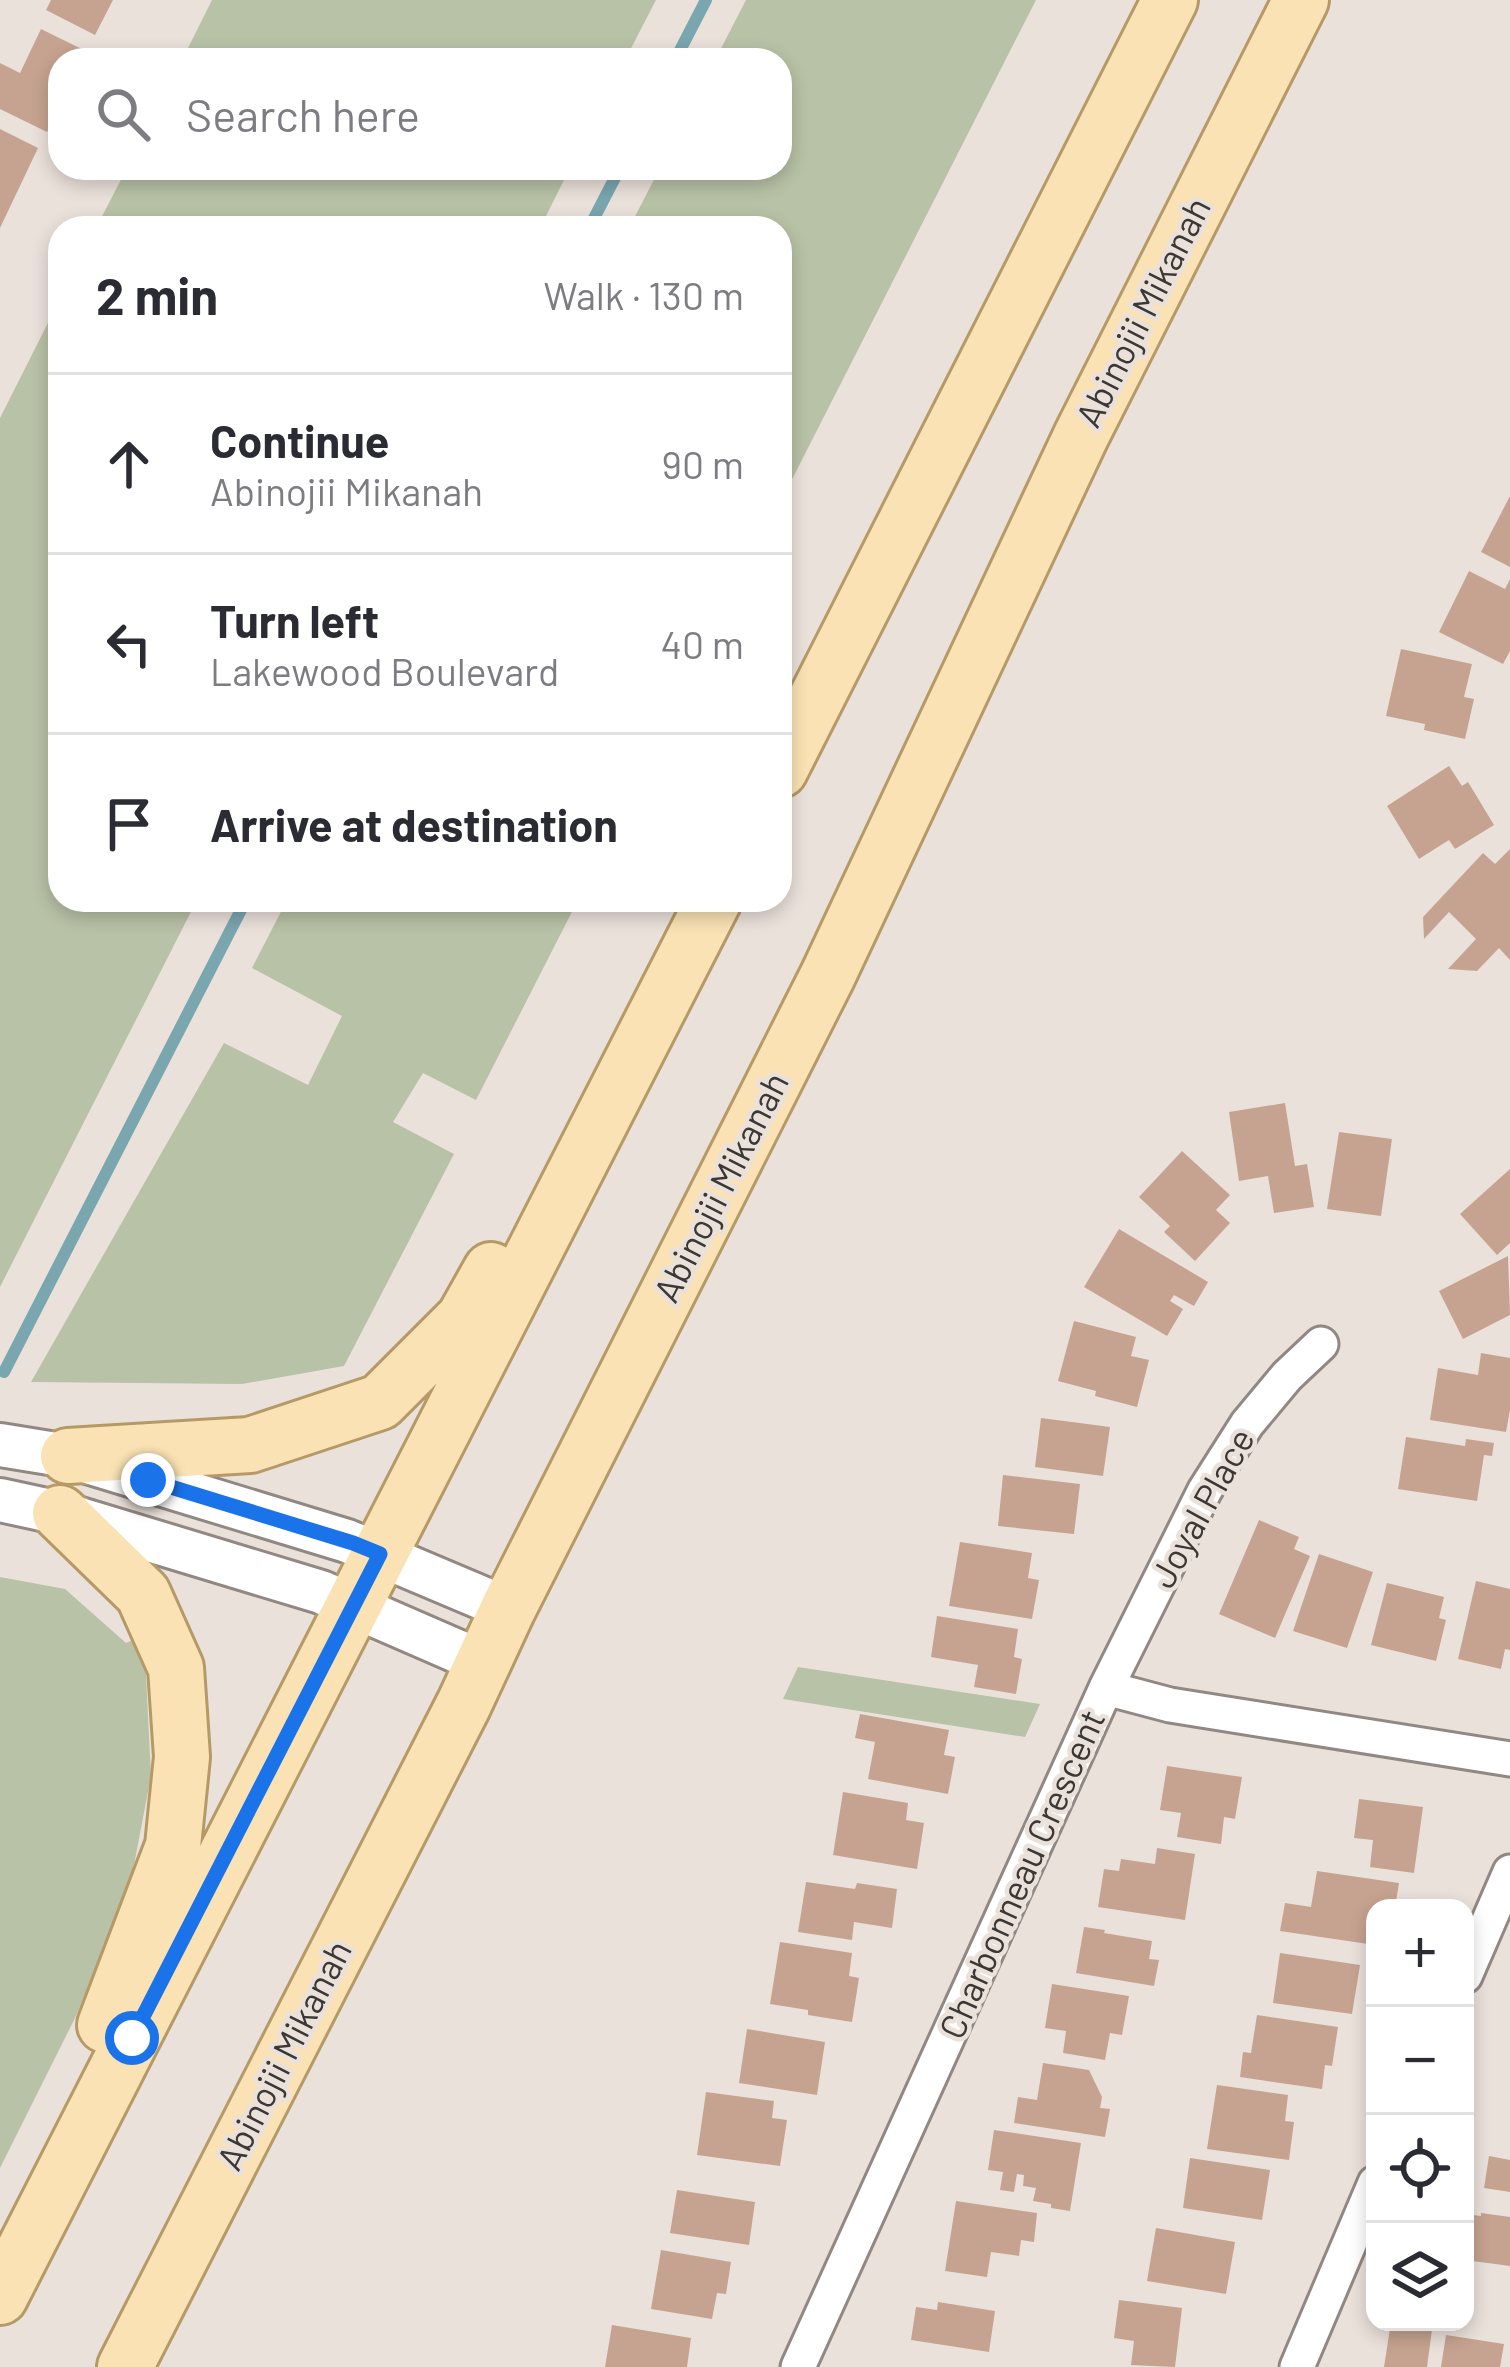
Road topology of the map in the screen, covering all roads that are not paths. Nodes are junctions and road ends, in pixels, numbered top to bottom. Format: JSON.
{"nodes":[{"id":1,"x":1170,"y":0,"type":"edge"},
{"id":2,"x":1301,"y":0,"type":"edge"},
{"id":3,"x":792,"y":746,"type":"edge"},
{"id":4,"x":708,"y":912,"type":"edge"},
{"id":5,"x":591,"y":1140,"type":"junction"},
{"id":6,"x":1321,"y":1344,"type":"dead end"},
{"id":7,"x":0,"y":1445,"type":"edge"},
{"id":8,"x":68,"y":1456,"type":"junction"},
{"id":9,"x":0,"y":1499,"type":"edge"},
{"id":10,"x":60,"y":1513,"type":"junction"},
{"id":11,"x":380,"y":1554,"type":"junction"},
{"id":12,"x":353,"y":1605,"type":"junction"},
{"id":13,"x":508,"y":1609,"type":"junction"},
{"id":14,"x":482,"y":1662,"type":"junction"},
{"id":15,"x":1106,"y":1688,"type":"junction"},
{"id":16,"x":1510,"y":1759,"type":"edge"},
{"id":17,"x":1510,"y":1872,"type":"edge"},
{"id":18,"x":1474,"y":1955,"type":"edge"},
{"id":19,"x":1366,"y":2203,"type":"edge"},
{"id":20,"x":5,"y":2288,"type":"edge"},
{"id":21,"x":125,"y":2367,"type":"edge"},
{"id":22,"x":798,"y":2367,"type":"edge"},
{"id":23,"x":1297,"y":2367,"type":"edge"}],
"edges":[{"from":1,"to":3,"type":"main road"},
{"from":2,"to":13,"type":"main road","name":"Abinojii Mikanah"},
{"from":4,"to":5,"type":"main road"},
{"from":5,"to":8,"type":"main road"},
{"from":5,"to":11,"type":"main road"},
{"from":6,"to":15,"type":"street","name":"Joyal Place"},
{"from":7,"to":8,"type":"street"},
{"from":8,"to":11,"type":"street"},
{"from":9,"to":10,"type":"street"},
{"from":10,"to":12,"type":"street"},
{"from":10,"to":20,"type":"main road"},
{"from":11,"to":12,"type":"main road"},
{"from":11,"to":13,"type":"street"},
{"from":12,"to":14,"type":"street"},
{"from":12,"to":20,"type":"main road"},
{"from":13,"to":14,"type":"main road","name":"Abinojii Mikanah"},
{"from":14,"to":21,"type":"main road","name":"Abinojii Mikanah"},
{"from":15,"to":16,"type":"street","name":"Charbonneau Crescent"},
{"from":15,"to":22,"type":"street","name":"Charbonneau Crescent"},
{"from":17,"to":18,"type":"street"},
{"from":19,"to":23,"type":"street"}]}
